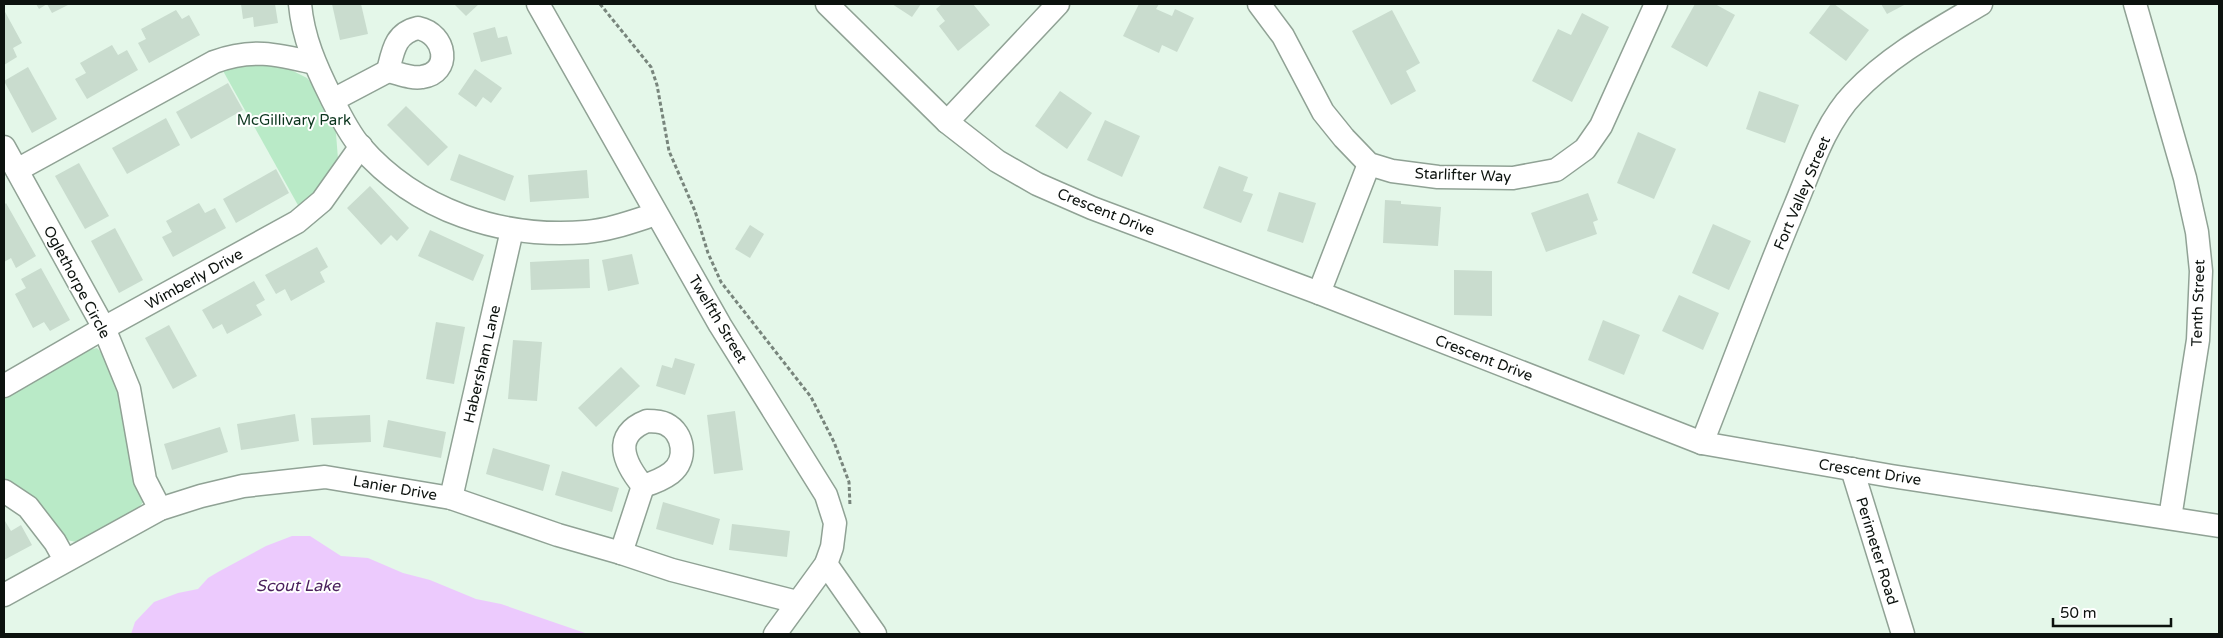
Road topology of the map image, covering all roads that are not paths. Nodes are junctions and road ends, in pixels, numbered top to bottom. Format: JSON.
{"nodes":[{"id":1,"x":300,"y":4,"type":"edge"},
{"id":2,"x":538,"y":4,"type":"edge"},
{"id":3,"x":827,"y":4,"type":"edge"},
{"id":4,"x":1058,"y":4,"type":"edge"},
{"id":5,"x":1259,"y":4,"type":"edge"},
{"id":6,"x":1656,"y":4,"type":"edge"},
{"id":7,"x":1981,"y":4,"type":"edge"},
{"id":8,"x":2135,"y":4,"type":"edge"},
{"id":9,"x":314,"y":63,"type":"junction"},
{"id":10,"x":388,"y":70,"type":"dead end"},
{"id":11,"x":333,"y":100,"type":"junction"},
{"id":12,"x":947,"y":122,"type":"junction"},
{"id":13,"x":360,"y":146,"type":"junction"},
{"id":14,"x":4,"y":147,"type":"edge"},
{"id":15,"x":1369,"y":164,"type":"junction"},
{"id":16,"x":17,"y":170,"type":"junction"},
{"id":17,"x":656,"y":214,"type":"junction"},
{"id":18,"x":512,"y":230,"type":"junction"},
{"id":19,"x":1319,"y":293,"type":"junction"},
{"id":20,"x":104,"y":328,"type":"junction"},
{"id":21,"x":4,"y":386,"type":"edge"},
{"id":22,"x":1702,"y":443,"type":"junction"},
{"id":23,"x":1852,"y":469,"type":"junction"},
{"id":24,"x":643,"y":486,"type":"dead end"},
{"id":25,"x":4,"y":492,"type":"edge"},
{"id":26,"x":451,"y":498,"type":"junction"},
{"id":27,"x":160,"y":509,"type":"junction"},
{"id":28,"x":2170,"y":518,"type":"junction"},
{"id":29,"x":2219,"y":526,"type":"edge"},
{"id":30,"x":621,"y":552,"type":"junction"},
{"id":31,"x":65,"y":560,"type":"junction"},
{"id":32,"x":826,"y":564,"type":"junction"},
{"id":33,"x":4,"y":595,"type":"edge"},
{"id":34,"x":797,"y":602,"type":"junction"},
{"id":35,"x":775,"y":634,"type":"edge"},
{"id":36,"x":874,"y":634,"type":"edge"},
{"id":37,"x":1903,"y":634,"type":"edge"}],
"edges":[{"from":1,"to":9,"type":"street"},
{"from":2,"to":17,"type":"street","name":"Twelfth Street"},
{"from":3,"to":12,"type":"street","name":"Crescent Drive"},
{"from":4,"to":12,"type":"street"},
{"from":5,"to":15,"type":"street","name":"Starlifter Way"},
{"from":6,"to":15,"type":"street","name":"Starlifter Way"},
{"from":7,"to":22,"type":"street","name":"Fort Valley Street"},
{"from":8,"to":28,"type":"street","name":"Tenth Street"},
{"from":9,"to":11,"type":"street"},
{"from":9,"to":16,"type":"street"},
{"from":10,"to":11,"type":"street"},
{"from":11,"to":13,"type":"street"},
{"from":12,"to":19,"type":"street","name":"Crescent Drive"},
{"from":13,"to":18,"type":"street"},
{"from":13,"to":20,"type":"street","name":"Wimberly Drive"},
{"from":14,"to":16,"type":"street","name":"Oglethorpe Circle"},
{"from":15,"to":19,"type":"street"},
{"from":16,"to":20,"type":"street","name":"Oglethorpe Circle"},
{"from":17,"to":18,"type":"street"},
{"from":17,"to":32,"type":"street","name":"Twelfth Street"},
{"from":18,"to":26,"type":"street","name":"Habersham Lane"},
{"from":19,"to":22,"type":"street","name":"Crescent Drive"},
{"from":20,"to":21,"type":"street","name":"Wimberly Drive"},
{"from":20,"to":27,"type":"street","name":"Oglethorpe Circle"},
{"from":22,"to":23,"type":"street","name":"Crescent Drive"},
{"from":23,"to":28,"type":"street","name":"Crescent Drive"},
{"from":23,"to":37,"type":"street","name":"Perimeter Road"},
{"from":24,"to":30,"type":"street"},
{"from":25,"to":31,"type":"street"},
{"from":26,"to":27,"type":"street","name":"Lanier Drive"},
{"from":26,"to":30,"type":"street","name":"Lanier Drive"},
{"from":27,"to":31,"type":"street","name":"Lanier Drive"},
{"from":28,"to":29,"type":"street","name":"Crescent Drive"},
{"from":30,"to":34,"type":"street","name":"Lanier Drive"},
{"from":31,"to":33,"type":"street","name":"Lanier Drive"},
{"from":32,"to":34,"type":"street"},
{"from":32,"to":36,"type":"street"},
{"from":34,"to":35,"type":"street"}]}
